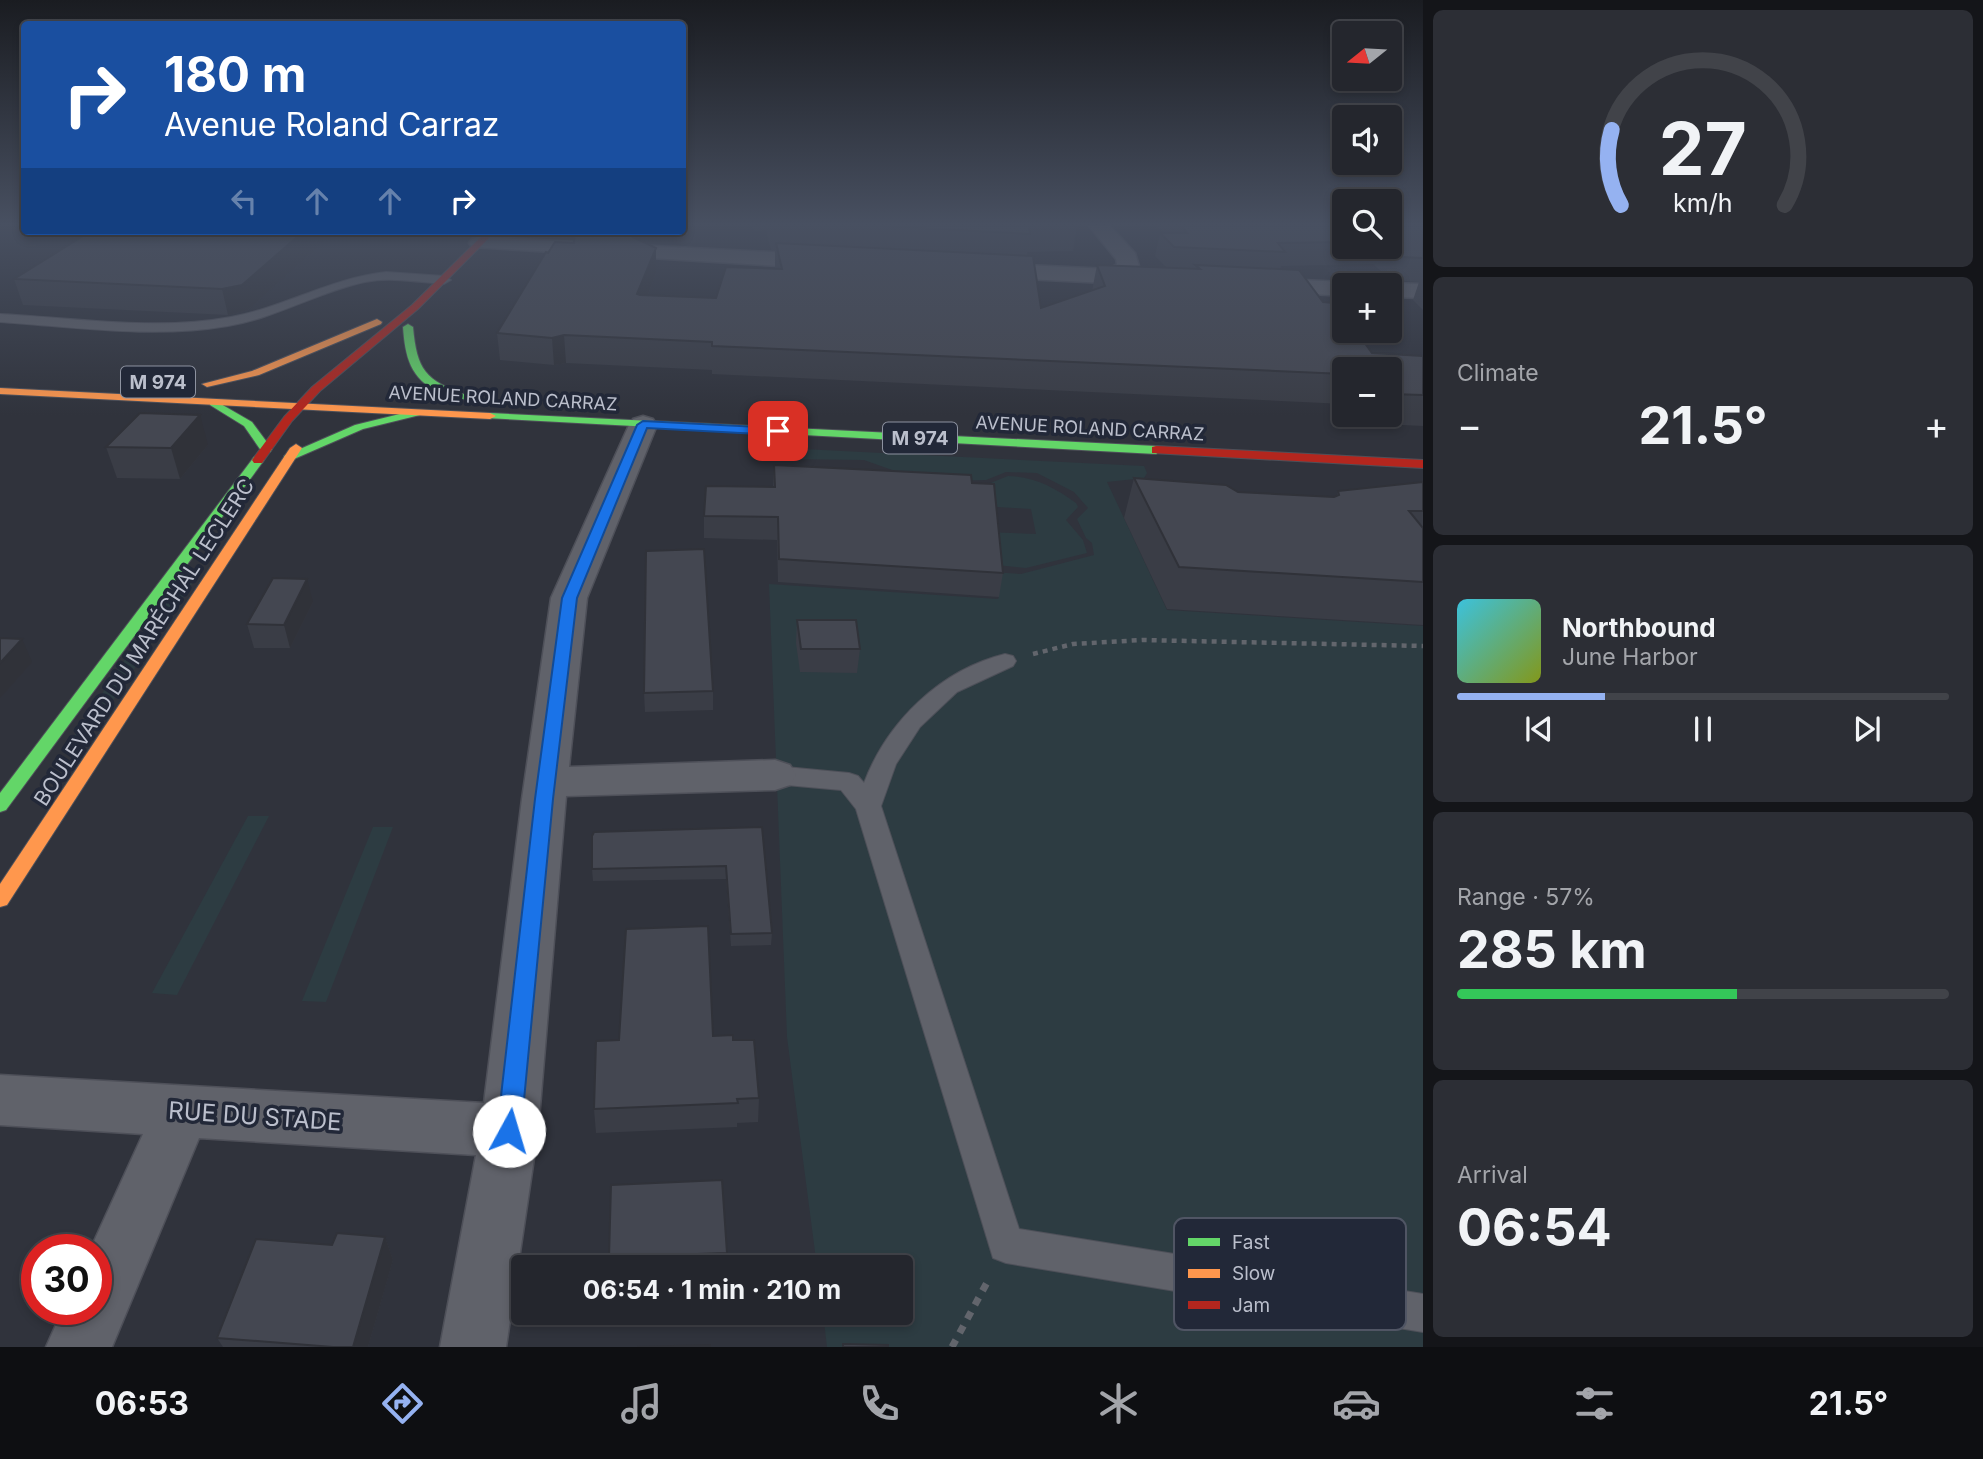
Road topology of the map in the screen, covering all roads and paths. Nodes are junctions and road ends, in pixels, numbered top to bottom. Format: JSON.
{"nodes":[{"id":1,"x":334,"y":289,"type":"edge"},
{"id":2,"x":434,"y":289,"type":"edge"},
{"id":3,"x":1402,"y":290,"type":"edge"},
{"id":4,"x":1423,"y":291,"type":"edge"},
{"id":5,"x":415,"y":307,"type":"junction"},
{"id":6,"x":0,"y":318,"type":"edge"},
{"id":7,"x":408,"y":327,"type":"junction"},
{"id":8,"x":373,"y":363,"type":"dead end"},
{"id":9,"x":262,"y":387,"type":"dead end"},
{"id":10,"x":289,"y":388,"type":"dead end"},
{"id":11,"x":316,"y":389,"type":"junction"},
{"id":12,"x":0,"y":391,"type":"edge"},
{"id":13,"x":424,"y":395,"type":"dead end"},
{"id":14,"x":214,"y":403,"type":"junction"},
{"id":15,"x":298,"y":407,"type":"junction"},
{"id":16,"x":416,"y":413,"type":"junction"},
{"id":17,"x":316,"y":420,"type":"junction"},
{"id":18,"x":643,"y":425,"type":"junction"},
{"id":19,"x":266,"y":449,"type":"junction"},
{"id":20,"x":290,"y":456,"type":"junction"},
{"id":21,"x":1423,"y":464,"type":"edge"},
{"id":22,"x":1423,"y":646,"type":"edge"},
{"id":23,"x":1004,"y":661,"type":"joint"},
{"id":24,"x":775,"y":775,"type":"joint"},
{"id":25,"x":546,"y":782,"type":"junction"},
{"id":26,"x":0,"y":806,"type":"edge"},
{"id":27,"x":868,"y":806,"type":"junction"},
{"id":28,"x":0,"y":900,"type":"edge"},
{"id":29,"x":0,"y":1100,"type":"edge"},
{"id":30,"x":182,"y":1111,"type":"junction"},
{"id":31,"x":509,"y":1131,"type":"junction"},
{"id":32,"x":1006,"y":1245,"type":"junction"},
{"id":33,"x":112,"y":1271,"type":"edge"},
{"id":34,"x":1174,"y":1272,"type":"edge"},
{"id":35,"x":89,"y":1325,"type":"edge"},
{"id":36,"x":79,"y":1347,"type":"edge"},
{"id":37,"x":473,"y":1347,"type":"edge"},
{"id":38,"x":952,"y":1347,"type":"edge"}],
"edges":[{"from":1,"to":6,"type":"lane"},
{"from":2,"to":5,"type":"main road","name":"BOULEVARD DU MARÉCHAL LECLERC"},
{"from":3,"to":4,"type":"street"},
{"from":5,"to":7,"type":"main road"},
{"from":5,"to":9,"type":"main road","number":"M 974"},
{"from":5,"to":11,"type":"main road","name":"BOULEVARD DU MARÉCHAL LECLERC"},
{"from":7,"to":8,"type":"main road"},
{"from":7,"to":13,"type":"main road","name":"AVENUE ROLAND CARRAZ"},
{"from":10,"to":11,"type":"main road"},
{"from":11,"to":15,"type":"main road","name":"BOULEVARD DU MARÉCHAL LECLERC"},
{"from":11,"to":17,"type":"main road","name":"BOULEVARD DU MARÉCHAL LECLERC"},
{"from":12,"to":14,"type":"main road","name":"AVENUE ROLAND CARRAZ","number":"M 974"},
{"from":14,"to":15,"type":"main road","name":"AVENUE ROLAND CARRAZ","number":"M 974"},
{"from":14,"to":19,"type":"main road"},
{"from":15,"to":17,"type":"main road","name":"AVENUE ROLAND CARRAZ"},
{"from":15,"to":19,"type":"main road","name":"BOULEVARD DU MARÉCHAL LECLERC"},
{"from":16,"to":17,"type":"main road","name":"AVENUE ROLAND CARRAZ","number":"M 974"},
{"from":16,"to":18,"type":"main road","name":"AVENUE ROLAND CARRAZ","number":"M 974"},
{"from":16,"to":20,"type":"main road"},
{"from":17,"to":20,"type":"main road","name":"BOULEVARD DU MARÉCHAL LECLERC"},
{"from":18,"to":21,"type":"main road","name":"AVENUE ROLAND CARRAZ","number":"M 974"},
{"from":18,"to":25,"type":"street"},
{"from":19,"to":26,"type":"main road","name":"BOULEVARD DU MARÉCHAL LECLERC"},
{"from":20,"to":28,"type":"main road","name":"BOULEVARD DU MARÉCHAL LECLERC"},
{"from":22,"to":23,"type":"path"},
{"from":23,"to":27,"type":"lane"},
{"from":24,"to":25,"type":"street"},
{"from":24,"to":27,"type":"lane"},
{"from":25,"to":31,"type":"street"},
{"from":27,"to":32,"type":"lane"},
{"from":29,"to":30,"type":"street","name":"RUE DU STADE"},
{"from":30,"to":31,"type":"street","name":"RUE DU STADE"},
{"from":30,"to":33,"type":"street"},
{"from":31,"to":37,"type":"street"},
{"from":32,"to":34,"type":"lane"},
{"from":32,"to":38,"type":"path"},
{"from":35,"to":36,"type":"street"}]}
